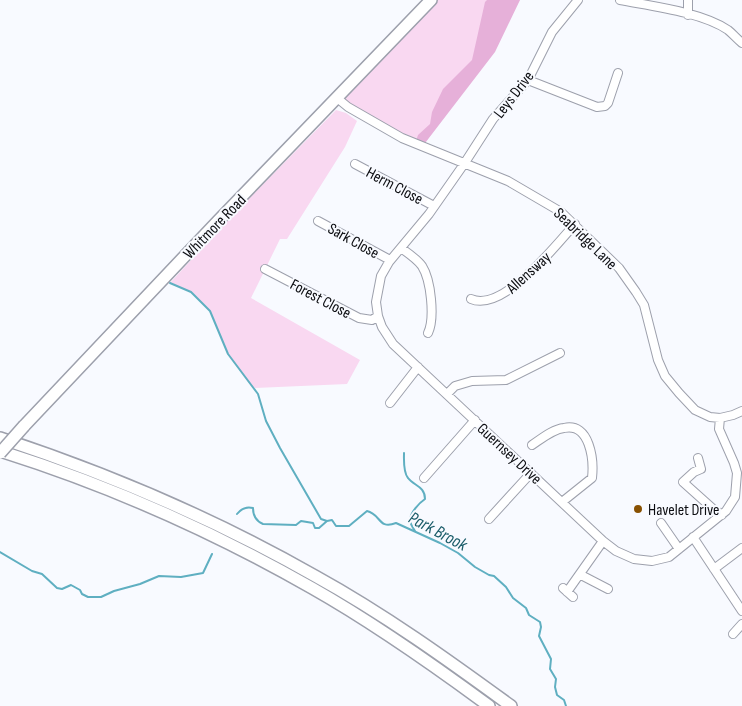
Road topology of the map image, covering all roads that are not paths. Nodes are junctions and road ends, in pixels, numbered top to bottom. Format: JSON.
{"nodes":[{"id":1,"x":431,"y":0,"type":"edge"},
{"id":2,"x":578,"y":0,"type":"edge"},
{"id":3,"x":620,"y":0,"type":"edge"},
{"id":4,"x":688,"y":0,"type":"edge"},
{"id":5,"x":688,"y":14,"type":"junction"},
{"id":6,"x":742,"y":44,"type":"edge"},
{"id":7,"x":618,"y":73,"type":"dead end"},
{"id":8,"x":528,"y":80,"type":"junction"},
{"id":9,"x":337,"y":98,"type":"junction"},
{"id":10,"x":355,"y":164,"type":"dead end"},
{"id":11,"x":464,"y":164,"type":"junction"},
{"id":12,"x":434,"y":206,"type":"junction"},
{"id":13,"x":318,"y":220,"type":"dead end"},
{"id":14,"x":574,"y":224,"type":"junction"},
{"id":15,"x":401,"y":248,"type":"junction"},
{"id":16,"x":390,"y":260,"type":"junction"},
{"id":17,"x":264,"y":269,"type":"dead end"},
{"id":18,"x":471,"y":299,"type":"dead end"},
{"id":19,"x":378,"y":316,"type":"junction"},
{"id":20,"x":428,"y":332,"type":"dead end"},
{"id":21,"x":560,"y":353,"type":"dead end"},
{"id":22,"x":418,"y":367,"type":"junction"},
{"id":23,"x":447,"y":394,"type":"junction"},
{"id":24,"x":390,"y":403,"type":"dead end"},
{"id":25,"x":742,"y":411,"type":"edge"},
{"id":26,"x":720,"y":418,"type":"junction"},
{"id":27,"x":475,"y":420,"type":"junction"},
{"id":28,"x":0,"y":438,"type":"edge"},
{"id":29,"x":532,"y":444,"type":"dead end"},
{"id":30,"x":0,"y":452,"type":"edge"},
{"id":31,"x":698,"y":458,"type":"dead end"},
{"id":32,"x":531,"y":473,"type":"junction"},
{"id":33,"x":424,"y":478,"type":"dead end"},
{"id":34,"x":562,"y":502,"type":"junction"},
{"id":35,"x":722,"y":515,"type":"junction"},
{"id":36,"x":489,"y":519,"type":"dead end"},
{"id":37,"x":661,"y":523,"type":"dead end"},
{"id":38,"x":693,"y":537,"type":"junction"},
{"id":39,"x":603,"y":541,"type":"junction"},
{"id":40,"x":742,"y":548,"type":"edge"},
{"id":41,"x":679,"y":549,"type":"junction"},
{"id":42,"x":714,"y":569,"type":"junction"},
{"id":43,"x":581,"y":575,"type":"junction"},
{"id":44,"x":608,"y":589,"type":"dead end"},
{"id":45,"x":567,"y":592,"type":"dead end"},
{"id":46,"x":742,"y":612,"type":"edge"},
{"id":47,"x":742,"y":624,"type":"edge"},
{"id":48,"x":734,"y":634,"type":"dead end"},
{"id":49,"x":489,"y":706,"type":"edge"},
{"id":50,"x":511,"y":706,"type":"edge"}],
"edges":[{"from":1,"to":9,"type":"highway","name":"Whitmore Road"},
{"from":2,"to":8,"type":"street","name":"Leys Drive"},
{"from":3,"to":5,"type":"street"},
{"from":4,"to":5,"type":"street"},
{"from":5,"to":6,"type":"street"},
{"from":7,"to":8,"type":"street"},
{"from":8,"to":11,"type":"street","name":"Leys Drive"},
{"from":9,"to":11,"type":"street","name":"Seabridge Lane"},
{"from":9,"to":30,"type":"highway","name":"Whitmore Road","bridge":true},
{"from":10,"to":12,"type":"street","name":"Herm Close"},
{"from":11,"to":12,"type":"street","name":"Guernsey Drive"},
{"from":11,"to":14,"type":"street","name":"Seabridge Lane"},
{"from":12,"to":15,"type":"street","name":"Guernsey Drive"},
{"from":13,"to":16,"type":"street","name":"Sark Close"},
{"from":14,"to":18,"type":"street","name":"Allensway"},
{"from":14,"to":26,"type":"street","name":"Seabridge Lane"},
{"from":15,"to":16,"type":"street","name":"Guernsey Drive"},
{"from":15,"to":20,"type":"street"},
{"from":16,"to":19,"type":"street","name":"Guernsey Drive"},
{"from":17,"to":19,"type":"street","name":"Forest Close"},
{"from":19,"to":22,"type":"street","name":"Guernsey Drive"},
{"from":21,"to":23,"type":"street"},
{"from":22,"to":23,"type":"street","name":"Guernsey Drive"},
{"from":22,"to":24,"type":"street"},
{"from":23,"to":27,"type":"street","name":"Guernsey Drive"},
{"from":25,"to":26,"type":"street"},
{"from":26,"to":35,"type":"street","name":"Guernsey Drive"},
{"from":27,"to":32,"type":"street","name":"Guernsey Drive"},
{"from":27,"to":33,"type":"street"},
{"from":28,"to":50,"type":"highway"},
{"from":29,"to":34,"type":"street"},
{"from":30,"to":49,"type":"highway"},
{"from":31,"to":35,"type":"street"},
{"from":32,"to":34,"type":"street","name":"Guernsey Drive"},
{"from":32,"to":36,"type":"street"},
{"from":34,"to":39,"type":"street","name":"Guernsey Drive"},
{"from":35,"to":38,"type":"street","name":"Guernsey Drive"},
{"from":37,"to":41,"type":"street"},
{"from":38,"to":41,"type":"street","name":"Guernsey Drive"},
{"from":38,"to":42,"type":"street"},
{"from":39,"to":41,"type":"street","name":"Guernsey Drive"},
{"from":39,"to":43,"type":"street"},
{"from":40,"to":42,"type":"street"},
{"from":42,"to":46,"type":"street"},
{"from":43,"to":44,"type":"street"},
{"from":43,"to":45,"type":"street"},
{"from":47,"to":48,"type":"street"}]}
